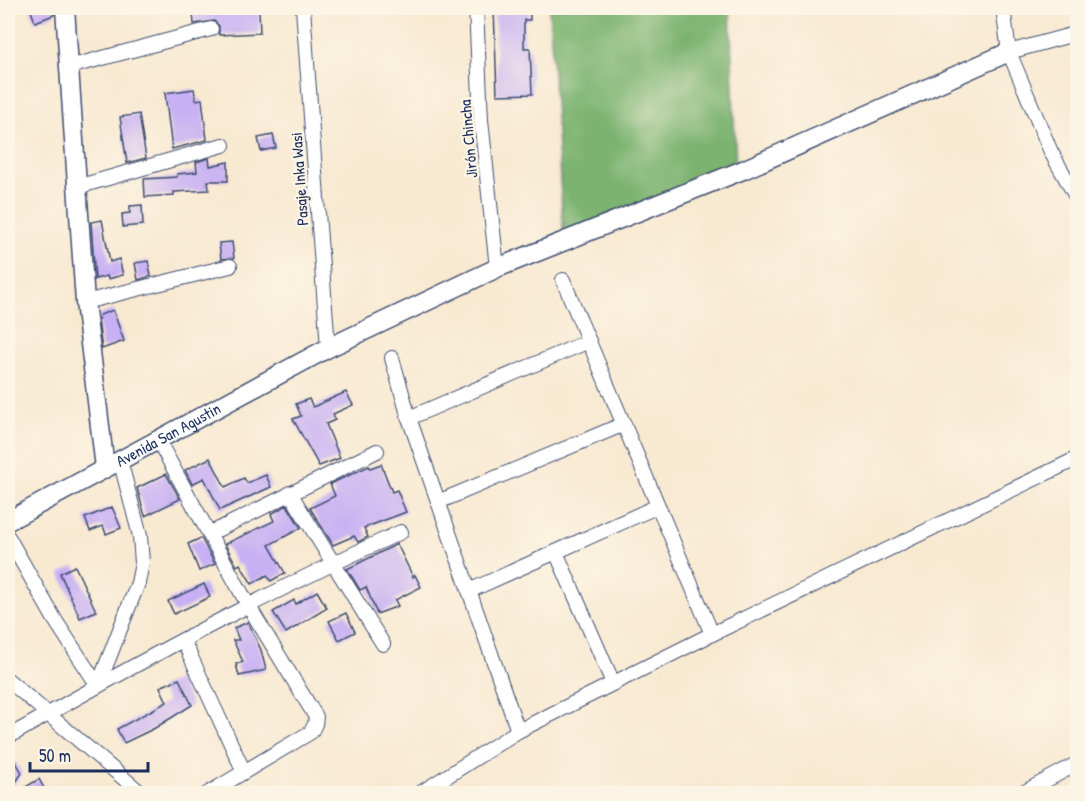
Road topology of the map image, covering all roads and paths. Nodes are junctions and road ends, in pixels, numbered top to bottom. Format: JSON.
{"nodes":[{"id":1,"x":65,"y":8,"type":"edge"},
{"id":2,"x":305,"y":8,"type":"edge"},
{"id":3,"x":476,"y":8,"type":"edge"},
{"id":4,"x":1003,"y":8,"type":"edge"},
{"id":5,"x":211,"y":29,"type":"dead end"},
{"id":6,"x":1077,"y":33,"type":"edge"},
{"id":7,"x":1009,"y":52,"type":"junction"},
{"id":8,"x":69,"y":67,"type":"junction"},
{"id":9,"x":223,"y":146,"type":"dead end"},
{"id":10,"x":77,"y":187,"type":"junction"},
{"id":11,"x":1077,"y":200,"type":"edge"},
{"id":12,"x":231,"y":266,"type":"dead end"},
{"id":13,"x":497,"y":268,"type":"junction"},
{"id":14,"x":563,"y":280,"type":"dead end"},
{"id":15,"x":86,"y":302,"type":"junction"},
{"id":16,"x":589,"y":341,"type":"junction"},
{"id":17,"x":328,"y":348,"type":"junction"},
{"id":18,"x":392,"y":358,"type":"dead end"},
{"id":19,"x":409,"y":418,"type":"junction"},
{"id":20,"x":624,"y":424,"type":"junction"},
{"id":21,"x":158,"y":440,"type":"junction"},
{"id":22,"x":377,"y":451,"type":"dead end"},
{"id":23,"x":1077,"y":458,"type":"edge"},
{"id":24,"x":113,"y":464,"type":"junction"},
{"id":25,"x":290,"y":493,"type":"junction"},
{"id":26,"x":438,"y":502,"type":"junction"},
{"id":27,"x":658,"y":506,"type":"junction"},
{"id":28,"x":8,"y":521,"type":"edge"},
{"id":29,"x":401,"y":532,"type":"dead end"},
{"id":30,"x":209,"y":534,"type":"junction"},
{"id":31,"x":8,"y":537,"type":"edge"},
{"id":32,"x":556,"y":552,"type":"junction"},
{"id":33,"x":333,"y":563,"type":"junction"},
{"id":34,"x":469,"y":591,"type":"junction"},
{"id":35,"x":248,"y":605,"type":"junction"},
{"id":36,"x":712,"y":634,"type":"junction"},
{"id":37,"x":183,"y":640,"type":"junction"},
{"id":38,"x":383,"y":644,"type":"dead end"},
{"id":39,"x":8,"y":680,"type":"edge"},
{"id":40,"x":613,"y":683,"type":"junction"},
{"id":41,"x":98,"y":686,"type":"junction"},
{"id":42,"x":48,"y":714,"type":"junction"},
{"id":43,"x":518,"y":731,"type":"junction"},
{"id":44,"x":8,"y":737,"type":"edge"},
{"id":45,"x":1077,"y":763,"type":"edge"},
{"id":46,"x":244,"y":771,"type":"junction"},
{"id":47,"x":142,"y":794,"type":"edge"},
{"id":48,"x":207,"y":794,"type":"edge"},
{"id":49,"x":419,"y":794,"type":"edge"},
{"id":50,"x":1021,"y":794,"type":"edge"}],
"edges":[{"from":1,"to":8,"type":"street"},
{"from":2,"to":17,"type":"street","name":"Pasaje Inka Wasi"},
{"from":3,"to":13,"type":"street","name":"Jirón Chincha"},
{"from":4,"to":7,"type":"street"},
{"from":5,"to":8,"type":"street"},
{"from":6,"to":7,"type":"street"},
{"from":7,"to":11,"type":"street"},
{"from":7,"to":13,"type":"street","name":"Avenida San Agustin"},
{"from":8,"to":10,"type":"street"},
{"from":9,"to":10,"type":"street"},
{"from":10,"to":15,"type":"street"},
{"from":12,"to":15,"type":"street"},
{"from":13,"to":17,"type":"street","name":"Avenida San Agustin"},
{"from":14,"to":16,"type":"street"},
{"from":15,"to":24,"type":"street"},
{"from":16,"to":19,"type":"street"},
{"from":16,"to":20,"type":"street"},
{"from":17,"to":21,"type":"street","name":"Avenida San Agustin"},
{"from":18,"to":19,"type":"street"},
{"from":19,"to":26,"type":"street"},
{"from":20,"to":26,"type":"street"},
{"from":20,"to":27,"type":"street"},
{"from":21,"to":24,"type":"street","name":"Avenida San Agustin"},
{"from":21,"to":30,"type":"street"},
{"from":22,"to":25,"type":"street"},
{"from":23,"to":36,"type":"street"},
{"from":24,"to":28,"type":"street","name":"Avenida San Agustin"},
{"from":24,"to":41,"type":"street"},
{"from":25,"to":30,"type":"street"},
{"from":25,"to":33,"type":"street"},
{"from":26,"to":34,"type":"street"},
{"from":27,"to":32,"type":"street"},
{"from":27,"to":36,"type":"street"},
{"from":29,"to":33,"type":"street"},
{"from":30,"to":35,"type":"street"},
{"from":31,"to":41,"type":"street"},
{"from":32,"to":34,"type":"street"},
{"from":32,"to":40,"type":"street"},
{"from":33,"to":35,"type":"street"},
{"from":33,"to":38,"type":"street"},
{"from":34,"to":43,"type":"street"},
{"from":35,"to":37,"type":"street"},
{"from":35,"to":46,"type":"street"},
{"from":36,"to":40,"type":"street"},
{"from":37,"to":41,"type":"street"},
{"from":37,"to":46,"type":"street"},
{"from":39,"to":42,"type":"street"},
{"from":40,"to":43,"type":"street"},
{"from":41,"to":42,"type":"street"},
{"from":42,"to":44,"type":"street"},
{"from":42,"to":47,"type":"street"},
{"from":43,"to":49,"type":"street"},
{"from":45,"to":50,"type":"street"},
{"from":46,"to":48,"type":"street"}]}
